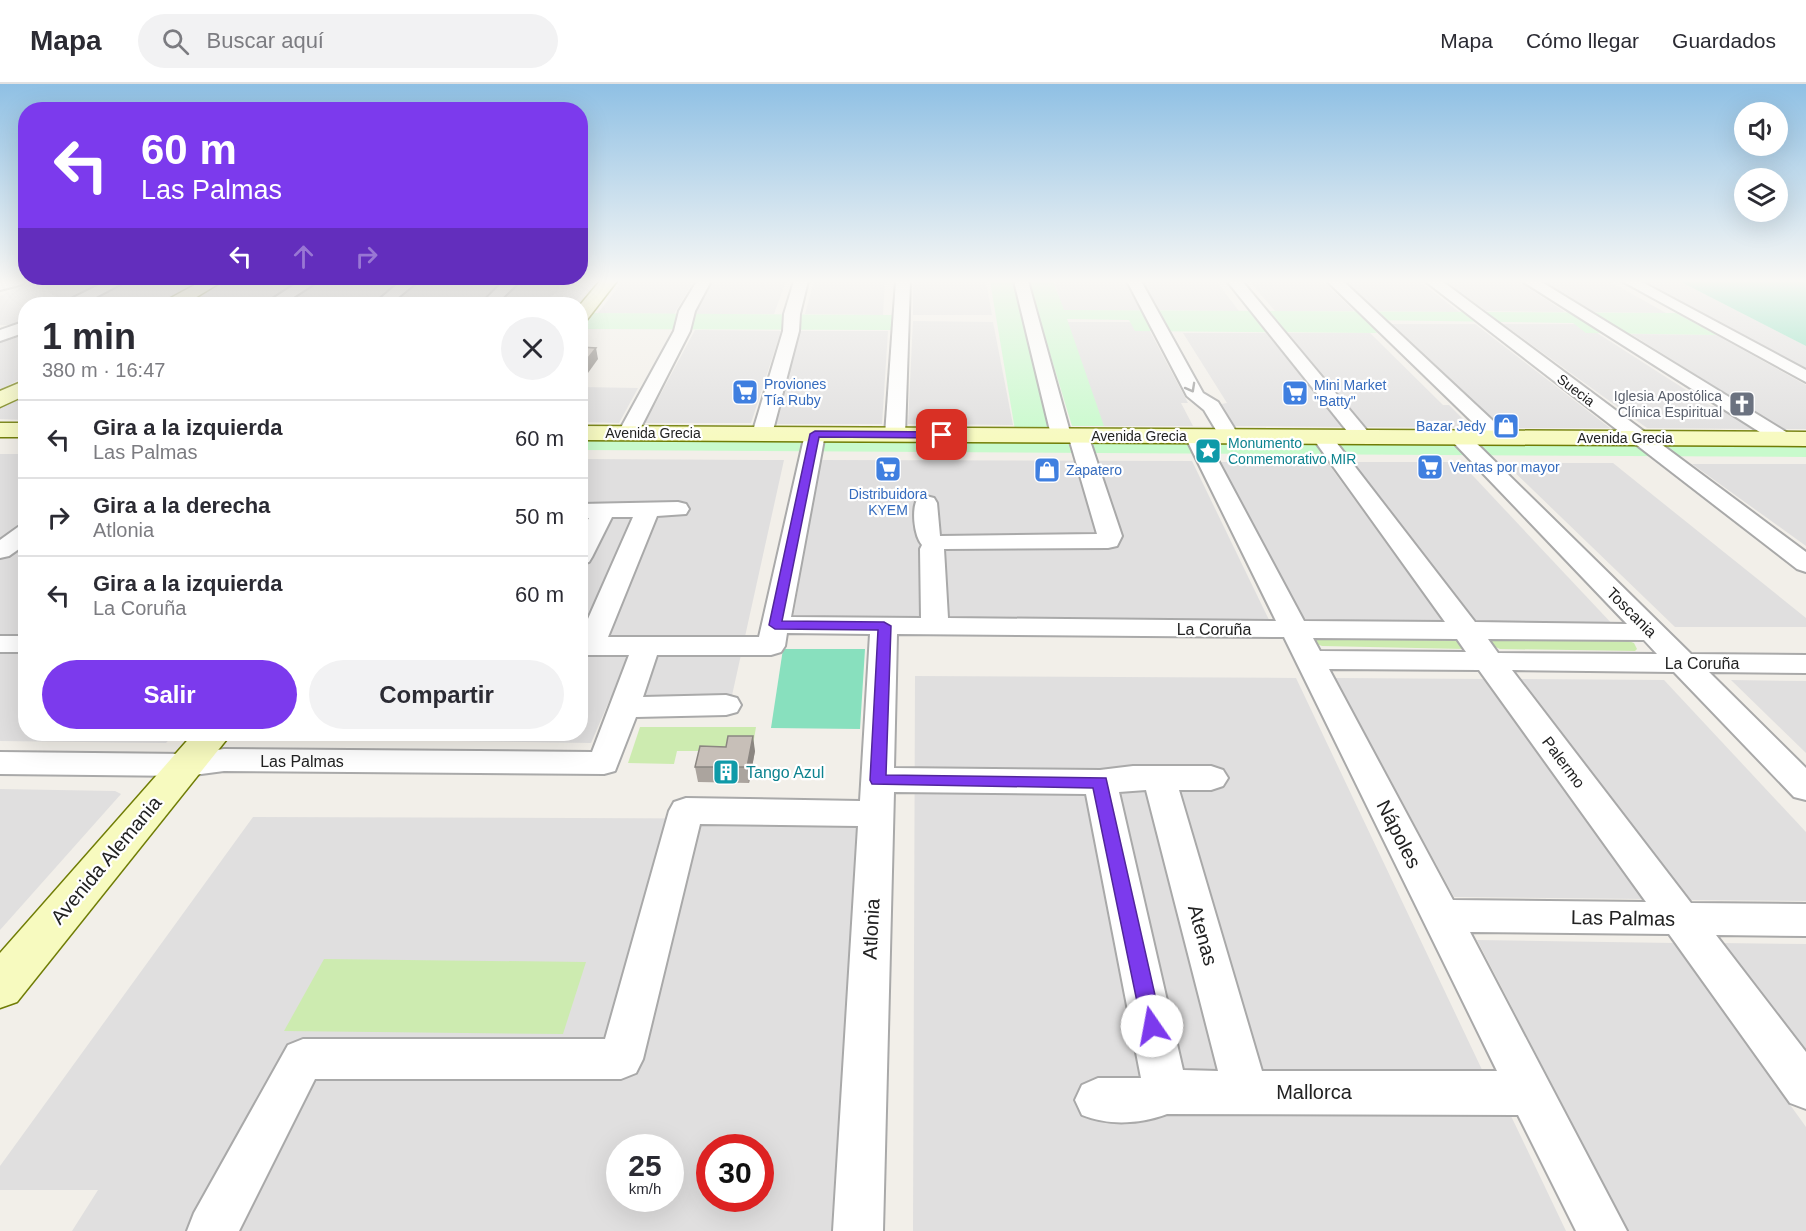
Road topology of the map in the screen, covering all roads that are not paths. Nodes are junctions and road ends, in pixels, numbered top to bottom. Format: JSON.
{"nodes":[{"id":1,"x":680,"y":335,"type":"edge"},
{"id":2,"x":790,"y":335,"type":"edge"},
{"id":3,"x":900,"y":335,"type":"edge"},
{"id":4,"x":1038,"y":335,"type":"edge"},
{"id":5,"x":1162,"y":335,"type":"edge"},
{"id":6,"x":1278,"y":335,"type":"edge"},
{"id":7,"x":1390,"y":335,"type":"edge"},
{"id":8,"x":1503,"y":335,"type":"edge"},
{"id":9,"x":1619,"y":335,"type":"edge"},
{"id":10,"x":1728,"y":335,"type":"edge"},
{"id":11,"x":1806,"y":377,"type":"edge"},
{"id":12,"x":18,"y":390,"type":"edge"},
{"id":13,"x":0,"y":400,"type":"edge"},
{"id":14,"x":0,"y":430,"type":"edge"},
{"id":15,"x":18,"y":430,"type":"edge"},
{"id":16,"x":588,"y":433,"type":"edge"},
{"id":17,"x":628,"y":433,"type":"junction"},
{"id":18,"x":762,"y":434,"type":"junction"},
{"id":19,"x":815,"y":434,"type":"junction"},
{"id":20,"x":895,"y":435,"type":"junction"},
{"id":21,"x":1069,"y":435,"type":"junction"},
{"id":22,"x":1212,"y":436,"type":"junction"},
{"id":23,"x":1322,"y":437,"type":"junction"},
{"id":24,"x":1362,"y":437,"type":"junction"},
{"id":25,"x":1459,"y":437,"type":"junction"},
{"id":26,"x":1499,"y":438,"type":"junction"},
{"id":27,"x":1640,"y":438,"type":"junction"},
{"id":28,"x":1795,"y":439,"type":"edge"},
{"id":29,"x":926,"y":504,"type":"dead end"},
{"id":30,"x":648,"y":509,"type":"junction"},
{"id":31,"x":678,"y":509,"type":"dead end"},
{"id":32,"x":592,"y":511,"type":"edge"},
{"id":33,"x":588,"y":526,"type":"edge"},
{"id":34,"x":18,"y":538,"type":"edge"},
{"id":35,"x":935,"y":544,"type":"junction"},
{"id":36,"x":0,"y":551,"type":"edge"},
{"id":37,"x":1806,"y":564,"type":"edge"},
{"id":38,"x":884,"y":626,"type":"junction"},
{"id":39,"x":935,"y":627,"type":"junction"},
{"id":40,"x":1294,"y":629,"type":"junction"},
{"id":41,"x":1466,"y":630,"type":"junction"},
{"id":42,"x":1652,"y":632,"type":"junction"},
{"id":43,"x":773,"y":636,"type":"junction"},
{"id":44,"x":588,"y":642,"type":"edge"},
{"id":45,"x":0,"y":644,"type":"edge"},
{"id":46,"x":18,"y":644,"type":"edge"},
{"id":47,"x":588,"y":646,"type":"edge"},
{"id":48,"x":646,"y":646,"type":"junction"},
{"id":49,"x":1310,"y":660,"type":"junction"},
{"id":50,"x":1490,"y":662,"type":"junction"},
{"id":51,"x":1683,"y":663,"type":"junction"},
{"id":52,"x":1806,"y":664,"type":"edge"},
{"id":53,"x":726,"y":705,"type":"dead end"},
{"id":54,"x":624,"y":707,"type":"junction"},
{"id":55,"x":207,"y":741,"type":"edge"},
{"id":56,"x":0,"y":763,"type":"edge"},
{"id":57,"x":186,"y":765,"type":"junction"},
{"id":58,"x":1159,"y":778,"type":"junction"},
{"id":59,"x":1211,"y":778,"type":"dead end"},
{"id":60,"x":1100,"y":782,"type":"junction"},
{"id":61,"x":1806,"y":788,"type":"edge"},
{"id":62,"x":877,"y":797,"type":"junction"},
{"id":63,"x":1441,"y":916,"type":"junction"},
{"id":64,"x":1680,"y":918,"type":"junction"},
{"id":65,"x":1806,"y":920,"type":"edge"},
{"id":66,"x":0,"y":987,"type":"edge"},
{"id":67,"x":1806,"y":1088,"type":"edge"},
{"id":68,"x":1166,"y":1092,"type":"junction"},
{"id":69,"x":1246,"y":1092,"type":"junction"},
{"id":70,"x":1531,"y":1093,"type":"junction"},
{"id":71,"x":1098,"y":1100,"type":"dead end"},
{"id":72,"x":212,"y":1231,"type":"edge"},
{"id":73,"x":858,"y":1231,"type":"edge"},
{"id":74,"x":1602,"y":1231,"type":"edge"}],
"edges":[{"from":1,"to":17,"type":"street"},
{"from":2,"to":18,"type":"street"},
{"from":3,"to":20,"type":"street"},
{"from":4,"to":21,"type":"street"},
{"from":5,"to":22,"type":"street","name":"Nápoles"},
{"from":6,"to":24,"type":"street"},
{"from":7,"to":26,"type":"street"},
{"from":8,"to":27,"type":"street","name":"Suecia"},
{"from":9,"to":28,"type":"street"},
{"from":10,"to":11,"type":"street"},
{"from":12,"to":13,"type":"main road"},
{"from":14,"to":15,"type":"main road"},
{"from":16,"to":17,"type":"main road","name":"Avenida Grecia"},
{"from":17,"to":18,"type":"main road","name":"Avenida Grecia"},
{"from":18,"to":19,"type":"main road","name":"Avenida Grecia"},
{"from":19,"to":20,"type":"main road","name":"Avenida Grecia"},
{"from":19,"to":43,"type":"street"},
{"from":20,"to":21,"type":"main road","name":"Avenida Grecia"},
{"from":21,"to":22,"type":"main road","name":"Avenida Grecia"},
{"from":21,"to":35,"type":"street"},
{"from":22,"to":23,"type":"main road","name":"Avenida Grecia"},
{"from":22,"to":40,"type":"street","name":"Nápoles"},
{"from":23,"to":24,"type":"main road","name":"Avenida Grecia"},
{"from":23,"to":41,"type":"street","name":"Palermo"},
{"from":24,"to":25,"type":"main road","name":"Avenida Grecia"},
{"from":25,"to":26,"type":"main road","name":"Avenida Grecia"},
{"from":25,"to":42,"type":"street","name":"Toscania"},
{"from":26,"to":27,"type":"main road","name":"Avenida Grecia"},
{"from":27,"to":28,"type":"main road","name":"Avenida Grecia"},
{"from":27,"to":37,"type":"street","name":"Suecia"},
{"from":29,"to":35,"type":"street"},
{"from":30,"to":31,"type":"street"},
{"from":30,"to":32,"type":"street"},
{"from":30,"to":44,"type":"street"},
{"from":32,"to":33,"type":"street"},
{"from":34,"to":36,"type":"street"},
{"from":35,"to":39,"type":"street"},
{"from":38,"to":39,"type":"street","name":"La Coruña"},
{"from":38,"to":43,"type":"street","name":"La Coruña"},
{"from":38,"to":62,"type":"street","name":"Atlonia"},
{"from":39,"to":40,"type":"street","name":"La Coruña"},
{"from":40,"to":41,"type":"street","name":"La Coruña"},
{"from":40,"to":49,"type":"street","name":"Nápoles"},
{"from":41,"to":42,"type":"street","name":"La Coruña"},
{"from":41,"to":50,"type":"street","name":"Palermo"},
{"from":42,"to":51,"type":"street","name":"Toscania"},
{"from":43,"to":48,"type":"street","name":"La Coruña"},
{"from":45,"to":46,"type":"street"},
{"from":47,"to":48,"type":"street","name":"La Coruña"},
{"from":48,"to":54,"type":"street"},
{"from":49,"to":50,"type":"street","name":"La Coruña"},
{"from":49,"to":63,"type":"street","name":"Nápoles"},
{"from":50,"to":51,"type":"street","name":"La Coruña"},
{"from":50,"to":64,"type":"street","name":"Palermo"},
{"from":51,"to":52,"type":"street","name":"La Coruña"},
{"from":51,"to":61,"type":"street","name":"Toscania"},
{"from":53,"to":54,"type":"street"},
{"from":54,"to":57,"type":"street","name":"Las Palmas"},
{"from":55,"to":57,"type":"main road","name":"Avenida Alemania"},
{"from":56,"to":57,"type":"street","name":"Las Palmas"},
{"from":57,"to":66,"type":"main road","name":"Avenida Alemania"},
{"from":58,"to":59,"type":"street"},
{"from":58,"to":60,"type":"street"},
{"from":58,"to":69,"type":"street","name":"Atenas"},
{"from":60,"to":62,"type":"street"},
{"from":60,"to":68,"type":"street"},
{"from":62,"to":72,"type":"street"},
{"from":62,"to":73,"type":"street","name":"Atlonia"},
{"from":63,"to":64,"type":"street","name":"Las Palmas"},
{"from":63,"to":70,"type":"street","name":"Nápoles"},
{"from":64,"to":65,"type":"street","name":"Las Palmas"},
{"from":64,"to":67,"type":"street","name":"Palermo"},
{"from":68,"to":69,"type":"street","name":"Mallorca"},
{"from":68,"to":71,"type":"street","name":"Mallorca"},
{"from":69,"to":70,"type":"street","name":"Mallorca"},
{"from":70,"to":74,"type":"street","name":"Nápoles"}]}
